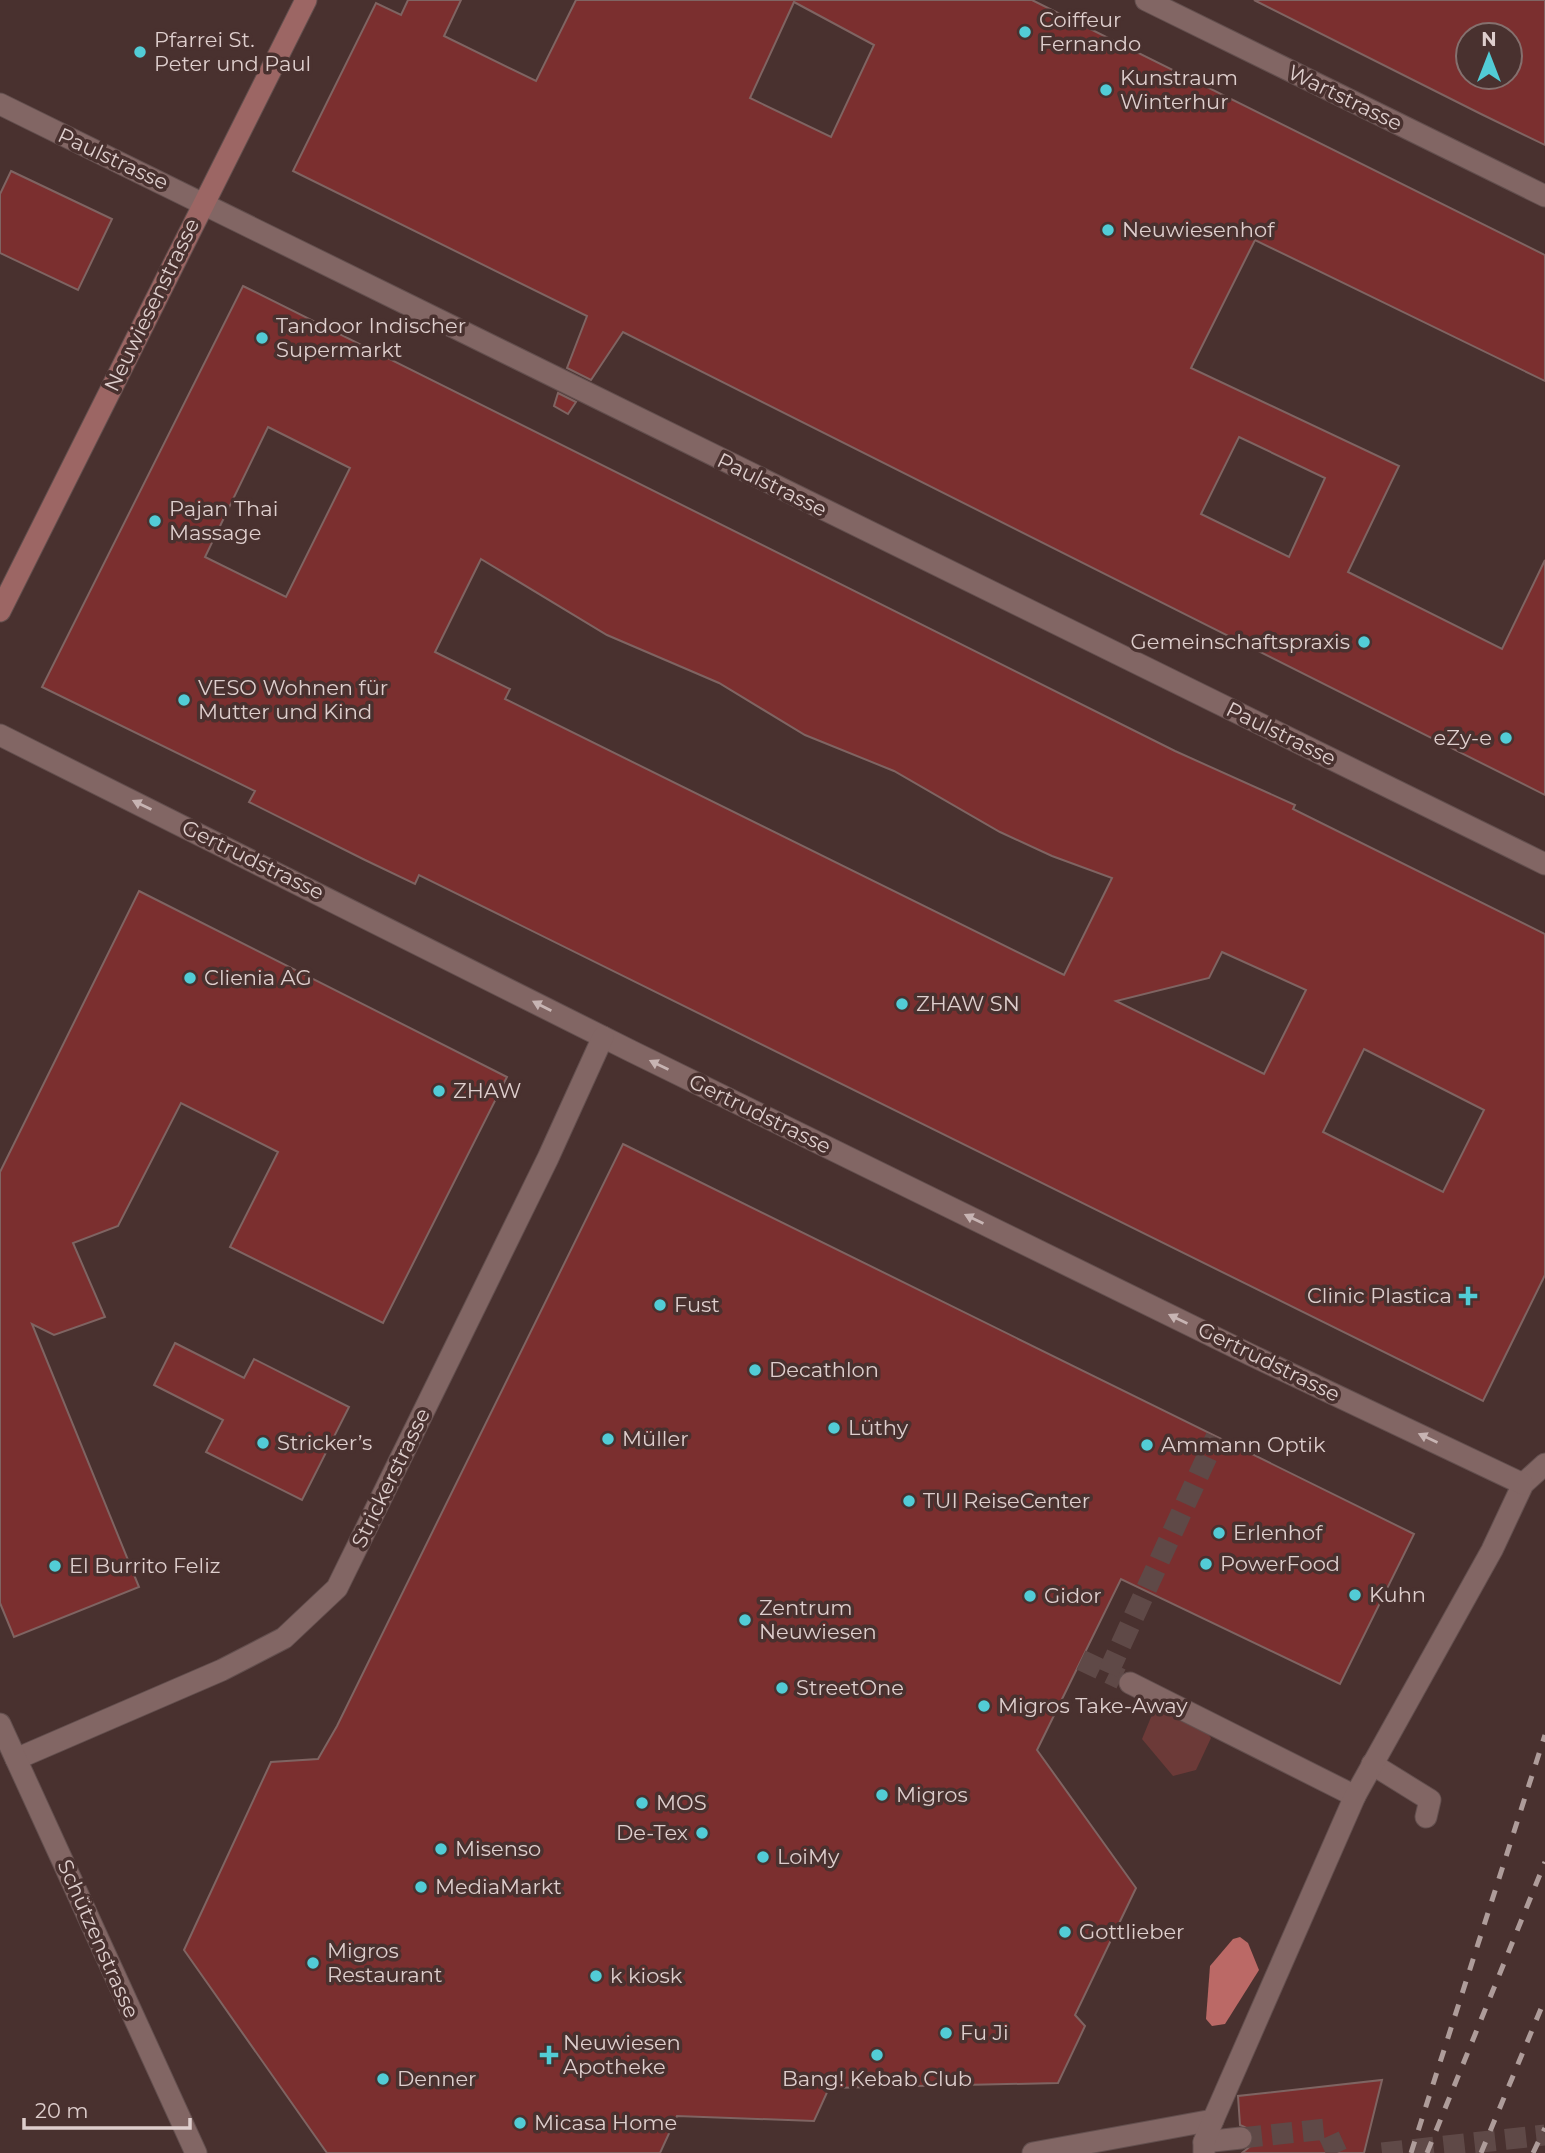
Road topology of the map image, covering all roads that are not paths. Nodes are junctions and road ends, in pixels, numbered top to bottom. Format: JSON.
{"nodes":[{"id":1,"x":306,"y":0,"type":"edge"},
{"id":2,"x":1146,"y":0,"type":"edge"},
{"id":3,"x":0,"y":104,"type":"edge"},
{"id":4,"x":1545,"y":196,"type":"edge"},
{"id":5,"x":203,"y":201,"type":"junction"},
{"id":6,"x":0,"y":611,"type":"edge"},
{"id":7,"x":0,"y":735,"type":"edge"},
{"id":8,"x":1545,"y":864,"type":"edge"},
{"id":9,"x":603,"y":1037,"type":"junction"},
{"id":10,"x":1545,"y":1464,"type":"edge"},
{"id":11,"x":1523,"y":1484,"type":"junction"},
{"id":12,"x":1129,"y":1683,"type":"tunnel mouth"},
{"id":13,"x":0,"y":1724,"type":"edge"},
{"id":14,"x":16,"y":1759,"type":"junction"},
{"id":15,"x":1372,"y":1764,"type":"junction"},
{"id":16,"x":1355,"y":1796,"type":"junction"},
{"id":17,"x":1426,"y":1817,"type":"dead end"},
{"id":18,"x":1213,"y":2120,"type":"junction"},
{"id":19,"x":1241,"y":2138,"type":"tunnel mouth"},
{"id":20,"x":1204,"y":2148,"type":"edge"},
{"id":21,"x":196,"y":2153,"type":"edge"},
{"id":22,"x":1033,"y":2153,"type":"edge"}],
"edges":[{"from":1,"to":5,"type":"main road","name":"Neuwiesenstrasse"},
{"from":2,"to":4,"type":"street","name":"Wartstrasse"},
{"from":3,"to":5,"type":"street","name":"Paulstrasse"},
{"from":5,"to":6,"type":"main road","name":"Neuwiesenstrasse"},
{"from":5,"to":8,"type":"street","name":"Paulstrasse"},
{"from":9,"to":7,"type":"street","name":"Gertrudstrasse","one_way":true},
{"from":11,"to":9,"type":"street","name":"Gertrudstrasse","one_way":true},
{"from":9,"to":14,"type":"street","name":"Strickerstrasse"},
{"from":10,"to":11,"type":"street"},
{"from":11,"to":15,"type":"street"},
{"from":12,"to":16,"type":"street"},
{"from":13,"to":14,"type":"street","name":"Schützenstrasse"},
{"from":14,"to":21,"type":"street","name":"Schützenstrasse"},
{"from":15,"to":16,"type":"street"},
{"from":15,"to":17,"type":"street"},
{"from":16,"to":18,"type":"street"},
{"from":18,"to":20,"type":"street"},
{"from":18,"to":22,"type":"street"},
{"from":19,"to":20,"type":"street"}]}
